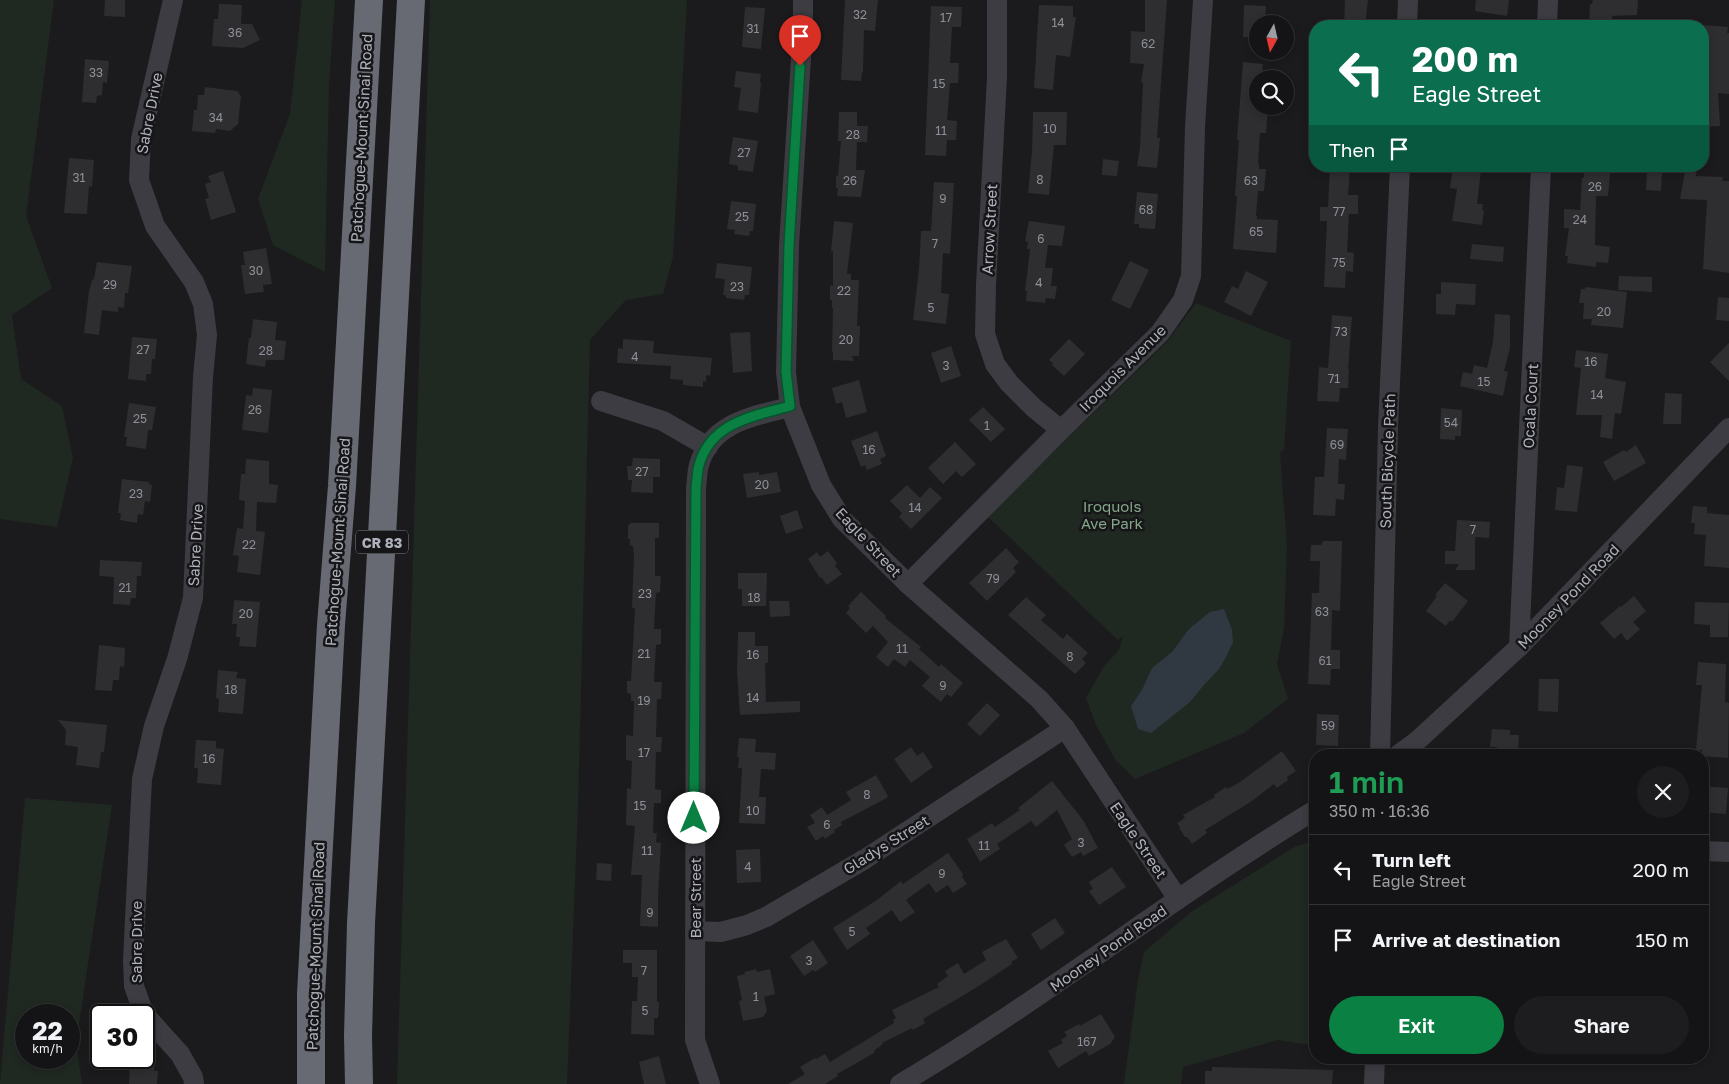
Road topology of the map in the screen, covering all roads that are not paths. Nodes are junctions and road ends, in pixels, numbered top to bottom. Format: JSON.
{"nodes":[{"id":1,"x":173,"y":0,"type":"edge"},
{"id":2,"x":369,"y":0,"type":"edge"},
{"id":3,"x":411,"y":0,"type":"edge"},
{"id":4,"x":803,"y":0,"type":"edge"},
{"id":5,"x":997,"y":0,"type":"edge"},
{"id":6,"x":1203,"y":0,"type":"edge"},
{"id":7,"x":1408,"y":0,"type":"edge"},
{"id":8,"x":1548,"y":0,"type":"edge"},
{"id":9,"x":1407,"y":20,"type":"edge"},
{"id":10,"x":1547,"y":20,"type":"edge"},
{"id":11,"x":1400,"y":172,"type":"edge"},
{"id":12,"x":1541,"y":172,"type":"edge"},
{"id":13,"x":601,"y":401,"type":"dead end"},
{"id":14,"x":790,"y":406,"type":"junction"},
{"id":15,"x":1061,"y":430,"type":"junction"},
{"id":16,"x":1728,"y":430,"type":"edge"},
{"id":17,"x":708,"y":447,"type":"junction"},
{"id":18,"x":908,"y":584,"type":"junction"},
{"id":19,"x":1519,"y":647,"type":"junction"},
{"id":20,"x":1065,"y":728,"type":"junction"},
{"id":21,"x":1380,"y":749,"type":"edge"},
{"id":22,"x":1407,"y":749,"type":"edge"},
{"id":23,"x":1309,"y":814,"type":"edge"},
{"id":24,"x":1709,"y":851,"type":"edge"},
{"id":25,"x":1729,"y":852,"type":"edge"},
{"id":26,"x":1178,"y":899,"type":"junction"},
{"id":27,"x":695,"y":931,"type":"junction"},
{"id":28,"x":1375,"y":1064,"type":"edge"},
{"id":29,"x":194,"y":1084,"type":"edge"},
{"id":30,"x":311,"y":1084,"type":"edge"},
{"id":31,"x":359,"y":1084,"type":"edge"},
{"id":32,"x":710,"y":1084,"type":"edge"},
{"id":33,"x":900,"y":1084,"type":"edge"},
{"id":34,"x":1374,"y":1084,"type":"edge"}],
"edges":[{"from":1,"to":29,"type":"street","name":"Sabre Drive"},
{"from":2,"to":30,"type":"highway","name":"Patchogue-Mount Sinai Road","number":"CR 83"},
{"from":3,"to":31,"type":"highway","number":"CR 83"},
{"from":4,"to":14,"type":"street","name":"Eagle Street"},
{"from":5,"to":15,"type":"street","name":"Arrow Street"},
{"from":6,"to":15,"type":"street","name":"Iroquois Avenue"},
{"from":7,"to":9,"type":"street"},
{"from":8,"to":10,"type":"street"},
{"from":11,"to":21,"type":"street","name":"South Bicycle Path"},
{"from":12,"to":19,"type":"street","name":"Ocala Court"},
{"from":13,"to":17,"type":"street"},
{"from":14,"to":17,"type":"street","name":"Bear Street"},
{"from":14,"to":18,"type":"street","name":"Eagle Street"},
{"from":15,"to":18,"type":"street","name":"Iroquois Avenue"},
{"from":16,"to":19,"type":"street","name":"Mooney Pond Road"},
{"from":17,"to":27,"type":"street","name":"Bear Street"},
{"from":18,"to":20,"type":"street","name":"Eagle Street"},
{"from":19,"to":22,"type":"street","name":"Mooney Pond Road"},
{"from":20,"to":26,"type":"street","name":"Eagle Street"},
{"from":20,"to":27,"type":"street","name":"Gladys Street"},
{"from":23,"to":26,"type":"street","name":"Mooney Pond Road"},
{"from":24,"to":25,"type":"street"},
{"from":26,"to":33,"type":"street","name":"Mooney Pond Road"},
{"from":27,"to":32,"type":"street","name":"Bear Street"},
{"from":28,"to":34,"type":"street"}]}
